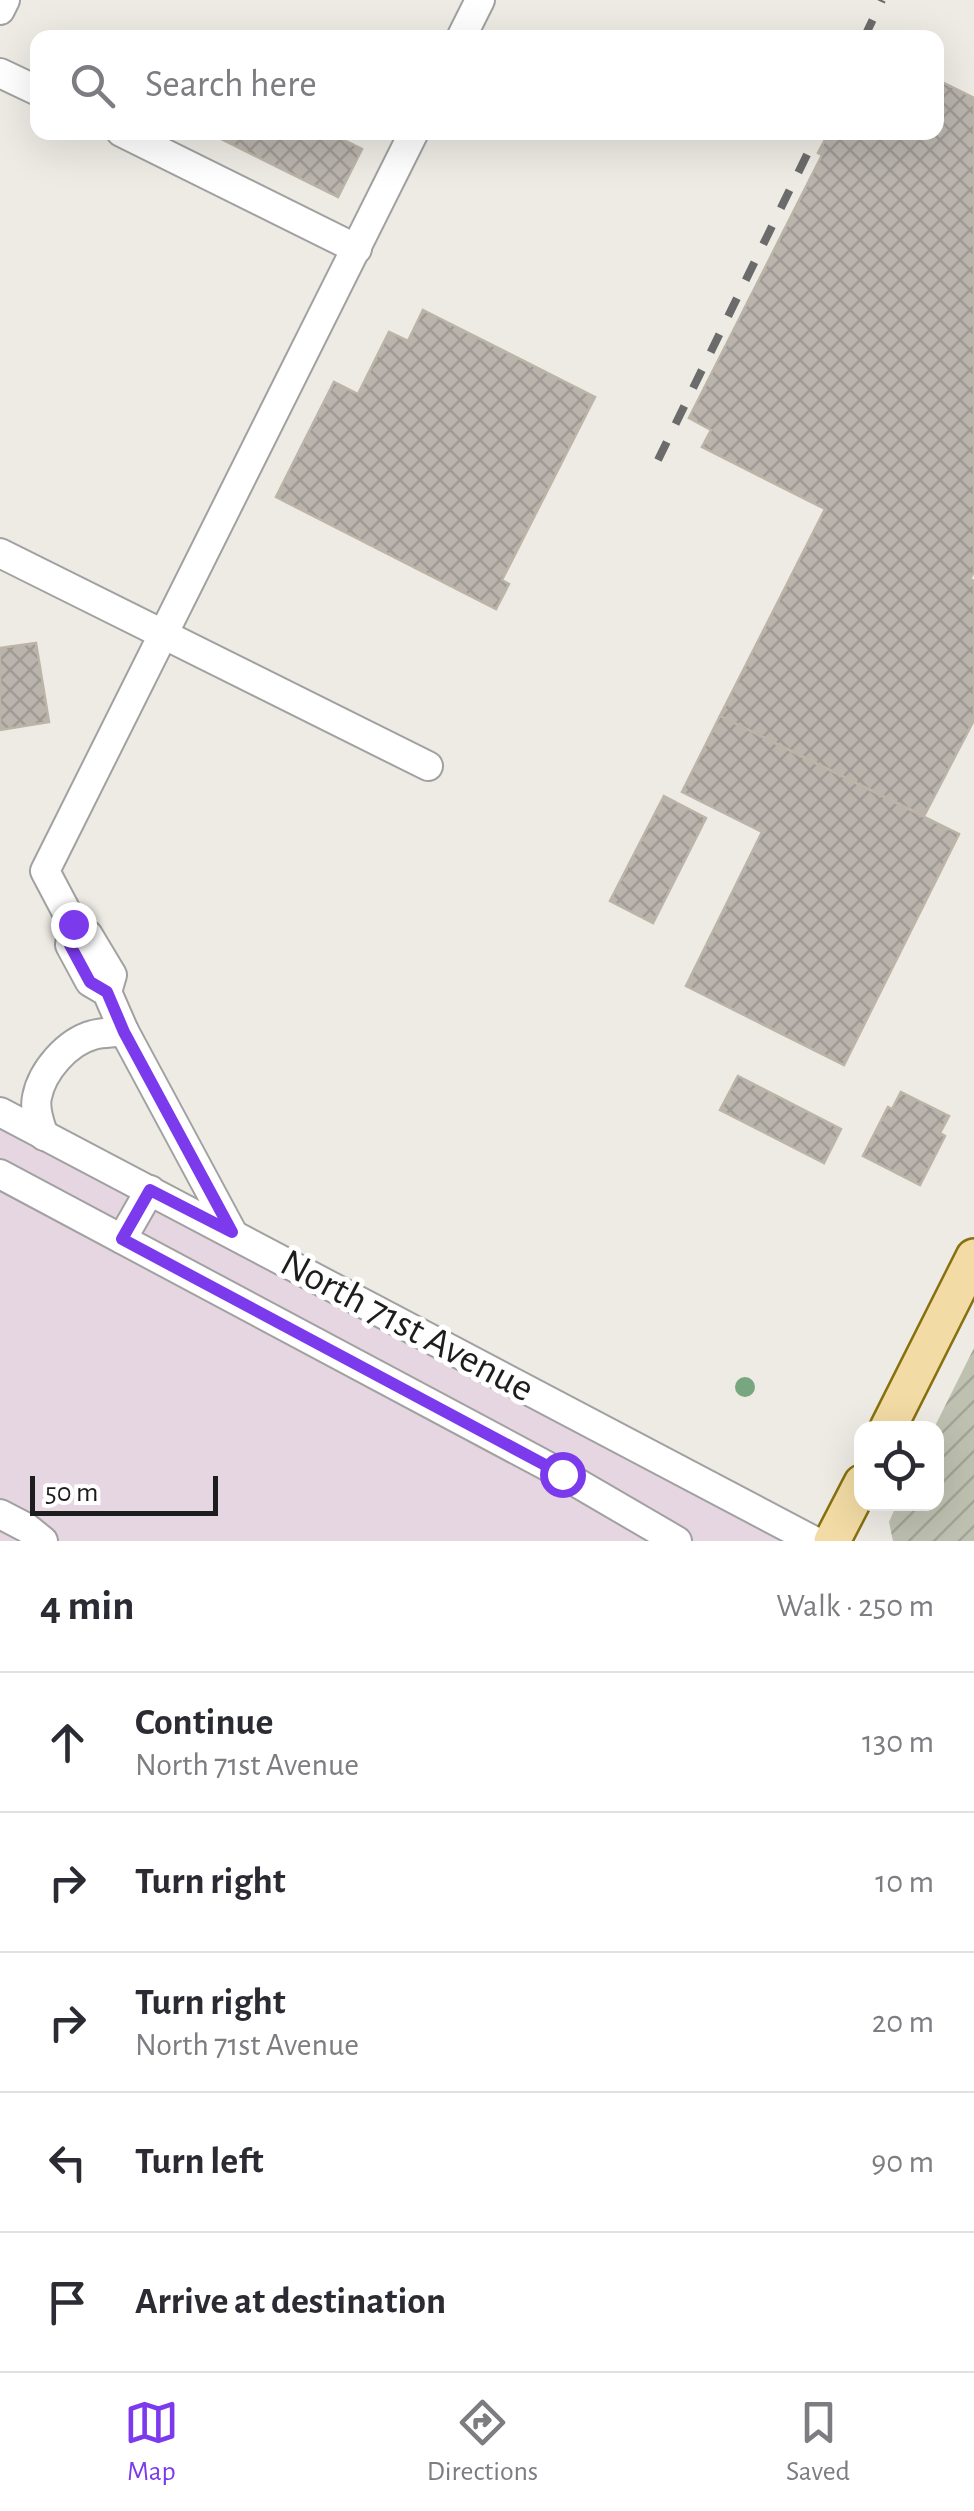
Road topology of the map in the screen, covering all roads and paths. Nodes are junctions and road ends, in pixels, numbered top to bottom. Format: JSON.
{"nodes":[{"id":1,"x":5,"y":0,"type":"edge"},
{"id":2,"x":480,"y":0,"type":"edge"},
{"id":3,"x":0,"y":10,"type":"edge"},
{"id":4,"x":466,"y":30,"type":"edge"},
{"id":5,"x":0,"y":73,"type":"edge"},
{"id":6,"x":30,"y":88,"type":"edge"},
{"id":7,"x":136,"y":140,"type":"edge"},
{"id":8,"x":410,"y":140,"type":"edge"},
{"id":9,"x":356,"y":249,"type":"junction"},
{"id":10,"x":0,"y":553,"type":"edge"},
{"id":11,"x":164,"y":633,"type":"junction"},
{"id":12,"x":428,"y":766,"type":"dead end"},
{"id":13,"x":124,"y":1032,"type":"junction"},
{"id":14,"x":0,"y":1112,"type":"edge"},
{"id":15,"x":44,"y":1136,"type":"junction"},
{"id":16,"x":0,"y":1174,"type":"edge"},
{"id":17,"x":150,"y":1190,"type":"junction"},
{"id":18,"x":232,"y":1232,"type":"junction"},
{"id":19,"x":122,"y":1239,"type":"junction"},
{"id":20,"x":974,"y":1257,"type":"edge"},
{"id":21,"x":892,"y":1421,"type":"edge"},
{"id":22,"x":854,"y":1498,"type":"edge"},
{"id":23,"x":0,"y":1514,"type":"edge"},
{"id":24,"x":43,"y":1541,"type":"edge"},
{"id":25,"x":677,"y":1541,"type":"edge"},
{"id":26,"x":814,"y":1541,"type":"edge"},
{"id":27,"x":832,"y":1541,"type":"edge"}],
"edges":[{"from":1,"to":3,"type":"lane"},
{"from":2,"to":4,"type":"lane"},
{"from":5,"to":6,"type":"lane"},
{"from":7,"to":9,"type":"lane"},
{"from":8,"to":9,"type":"lane"},
{"from":9,"to":11,"type":"lane"},
{"from":10,"to":11,"type":"lane"},
{"from":11,"to":12,"type":"lane"},
{"from":11,"to":13,"type":"lane"},
{"from":13,"to":15,"type":"lane"},
{"from":13,"to":18,"type":"lane"},
{"from":14,"to":15,"type":"lane","name":"North 71st Avenue"},
{"from":15,"to":17,"type":"lane","name":"North 71st Avenue"},
{"from":16,"to":19,"type":"lane","name":"North 71st Avenue"},
{"from":17,"to":18,"type":"lane","name":"North 71st Avenue"},
{"from":17,"to":19,"type":"lane"},
{"from":18,"to":26,"type":"lane","name":"North 71st Avenue"},
{"from":19,"to":25,"type":"lane","name":"North 71st Avenue"},
{"from":20,"to":21,"type":"main road"},
{"from":22,"to":27,"type":"main road"},
{"from":23,"to":24,"type":"lane"}]}
